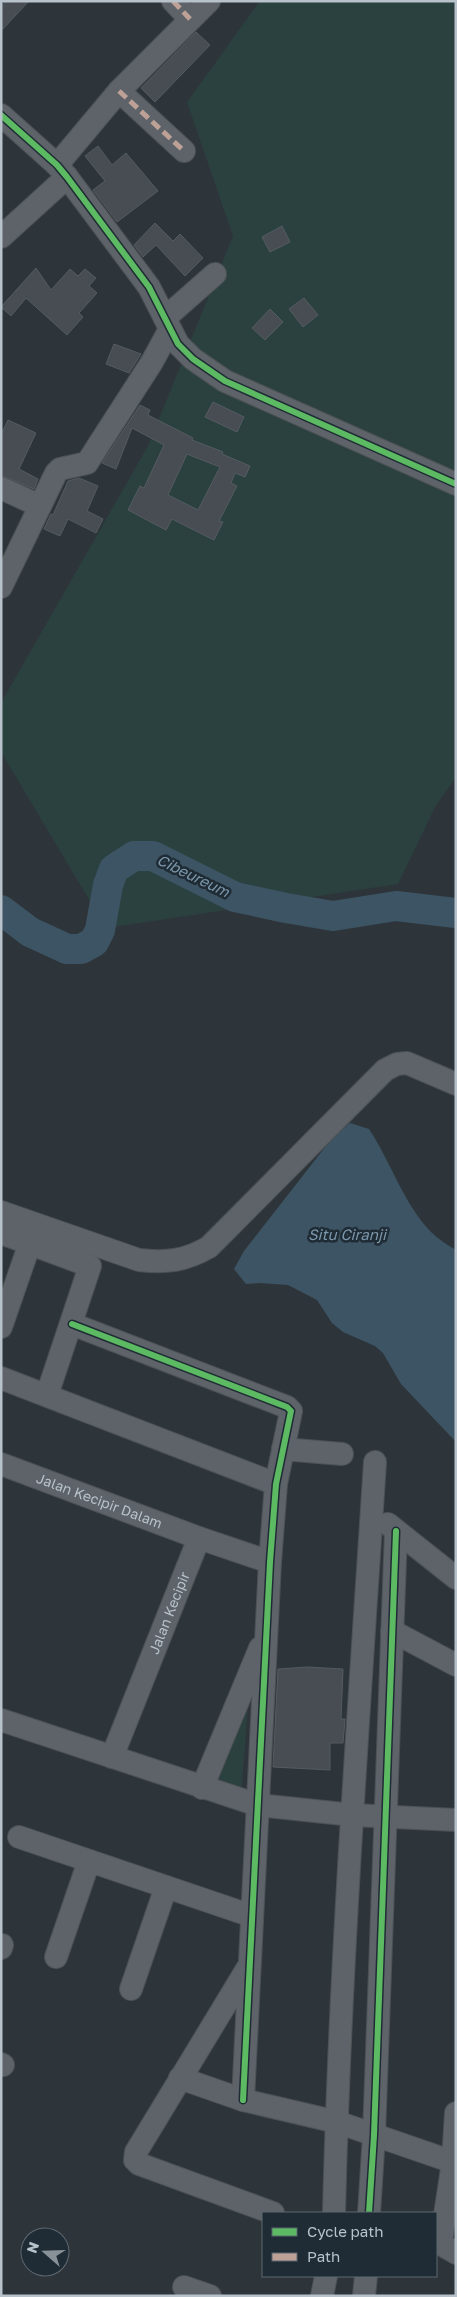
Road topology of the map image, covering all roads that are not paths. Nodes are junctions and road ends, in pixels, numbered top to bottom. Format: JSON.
{"nodes":[{"id":1,"x":174,"y":1,"type":"edge"},
{"id":2,"x":209,"y":1,"type":"edge"},
{"id":3,"x":190,"y":20,"type":"junction"},
{"id":4,"x":119,"y":91,"type":"junction"},
{"id":5,"x":1,"y":114,"type":"edge"},
{"id":6,"x":184,"y":151,"type":"dead end"},
{"id":7,"x":62,"y":171,"type":"junction"},
{"id":8,"x":1,"y":237,"type":"edge"},
{"id":9,"x":215,"y":274,"type":"dead end"},
{"id":10,"x":167,"y":324,"type":"junction"},
{"id":11,"x":456,"y":484,"type":"edge"},
{"id":12,"x":1,"y":488,"type":"edge"},
{"id":13,"x":40,"y":506,"type":"junction"},
{"id":14,"x":1,"y":587,"type":"edge"},
{"id":15,"x":456,"y":1084,"type":"edge"},
{"id":16,"x":1,"y":1212,"type":"edge"},
{"id":17,"x":1,"y":1233,"type":"edge"},
{"id":18,"x":30,"y":1243,"type":"junction"},
{"id":19,"x":72,"y":1324,"type":"junction"},
{"id":20,"x":1,"y":1327,"type":"edge"},
{"id":21,"x":1,"y":1378,"type":"edge"},
{"id":22,"x":46,"y":1395,"type":"junction"},
{"id":23,"x":283,"y":1449,"type":"junction"},
{"id":24,"x":342,"y":1454,"type":"dead end"},
{"id":25,"x":375,"y":1462,"type":"dead end"},
{"id":26,"x":1,"y":1464,"type":"edge"},
{"id":27,"x":276,"y":1484,"type":"junction"},
{"id":28,"x":372,"y":1508,"type":"junction"},
{"id":29,"x":396,"y":1530,"type":"junction"},
{"id":30,"x":199,"y":1538,"type":"junction"},
{"id":31,"x":270,"y":1562,"type":"junction"},
{"id":32,"x":456,"y":1578,"type":"edge"},
{"id":33,"x":392,"y":1631,"type":"junction"},
{"id":34,"x":266,"y":1634,"type":"junction"},
{"id":35,"x":456,"y":1665,"type":"edge"},
{"id":36,"x":1,"y":1720,"type":"edge"},
{"id":37,"x":112,"y":1757,"type":"junction"},
{"id":38,"x":202,"y":1788,"type":"junction"},
{"id":39,"x":258,"y":1805,"type":"junction"},
{"id":40,"x":353,"y":1815,"type":"junction"},
{"id":41,"x":386,"y":1816,"type":"junction"},
{"id":42,"x":456,"y":1820,"type":"edge"},
{"id":43,"x":20,"y":1838,"type":"dead end"},
{"id":44,"x":89,"y":1861,"type":"junction"},
{"id":45,"x":166,"y":1887,"type":"junction"},
{"id":46,"x":252,"y":1916,"type":"junction"},
{"id":47,"x":56,"y":1957,"type":"dead end"},
{"id":48,"x":249,"y":1966,"type":"junction"},
{"id":49,"x":131,"y":1989,"type":"dead end"},
{"id":50,"x":180,"y":2078,"type":"junction"},
{"id":51,"x":243,"y":2100,"type":"junction"},
{"id":52,"x":456,"y":2113,"type":"edge"},
{"id":53,"x":337,"y":2122,"type":"junction"},
{"id":54,"x":374,"y":2135,"type":"junction"},
{"id":55,"x":454,"y":2163,"type":"edge"},
{"id":56,"x":270,"y":2212,"type":"edge"},
{"id":57,"x":334,"y":2212,"type":"edge"},
{"id":58,"x":369,"y":2212,"type":"edge"},
{"id":59,"x":456,"y":2253,"type":"edge"},
{"id":60,"x":326,"y":2277,"type":"edge"},
{"id":61,"x":366,"y":2277,"type":"edge"},
{"id":62,"x":184,"y":2287,"type":"dead end"},
{"id":63,"x":210,"y":2296,"type":"edge"},
{"id":64,"x":322,"y":2296,"type":"edge"},
{"id":65,"x":364,"y":2296,"type":"edge"}],
"edges":[{"from":1,"to":3,"type":"street"},
{"from":2,"to":3,"type":"street"},
{"from":3,"to":4,"type":"street"},
{"from":4,"to":6,"type":"street"},
{"from":4,"to":7,"type":"street"},
{"from":5,"to":7,"type":"street"},
{"from":7,"to":8,"type":"street"},
{"from":7,"to":10,"type":"street"},
{"from":9,"to":10,"type":"street"},
{"from":10,"to":11,"type":"street"},
{"from":10,"to":13,"type":"street"},
{"from":12,"to":13,"type":"street"},
{"from":13,"to":14,"type":"street"},
{"from":15,"to":16,"type":"street"},
{"from":17,"to":18,"type":"street"},
{"from":18,"to":19,"type":"street"},
{"from":18,"to":20,"type":"street"},
{"from":19,"to":22,"type":"street"},
{"from":19,"to":23,"type":"street"},
{"from":21,"to":22,"type":"street"},
{"from":22,"to":27,"type":"street"},
{"from":23,"to":24,"type":"street"},
{"from":23,"to":27,"type":"street"},
{"from":25,"to":28,"type":"street"},
{"from":26,"to":30,"type":"street","name":"Jalan Kecipir Dalam"},
{"from":27,"to":31,"type":"street"},
{"from":28,"to":29,"type":"street"},
{"from":28,"to":40,"type":"street"},
{"from":29,"to":32,"type":"street"},
{"from":29,"to":33,"type":"street"},
{"from":30,"to":31,"type":"street"},
{"from":30,"to":37,"type":"street","name":"Jalan Kecipir"},
{"from":31,"to":34,"type":"street"},
{"from":33,"to":35,"type":"street"},
{"from":33,"to":41,"type":"street"},
{"from":34,"to":38,"type":"street"},
{"from":34,"to":39,"type":"street"},
{"from":36,"to":37,"type":"street"},
{"from":37,"to":38,"type":"street"},
{"from":38,"to":39,"type":"street"},
{"from":39,"to":40,"type":"street"},
{"from":39,"to":46,"type":"street"},
{"from":40,"to":41,"type":"street"},
{"from":40,"to":53,"type":"street"},
{"from":41,"to":42,"type":"street"},
{"from":41,"to":54,"type":"street"},
{"from":43,"to":44,"type":"street"},
{"from":44,"to":45,"type":"street"},
{"from":44,"to":47,"type":"street"},
{"from":45,"to":46,"type":"street"},
{"from":45,"to":49,"type":"street"},
{"from":46,"to":48,"type":"street"},
{"from":48,"to":50,"type":"street"},
{"from":48,"to":51,"type":"street"},
{"from":50,"to":51,"type":"street"},
{"from":50,"to":56,"type":"street"},
{"from":51,"to":53,"type":"street"},
{"from":52,"to":55,"type":"street"},
{"from":53,"to":54,"type":"street"},
{"from":53,"to":57,"type":"street"},
{"from":54,"to":55,"type":"street"},
{"from":54,"to":58,"type":"street"},
{"from":55,"to":59,"type":"street"},
{"from":60,"to":64,"type":"street"},
{"from":61,"to":65,"type":"street"},
{"from":62,"to":63,"type":"street"}]}
